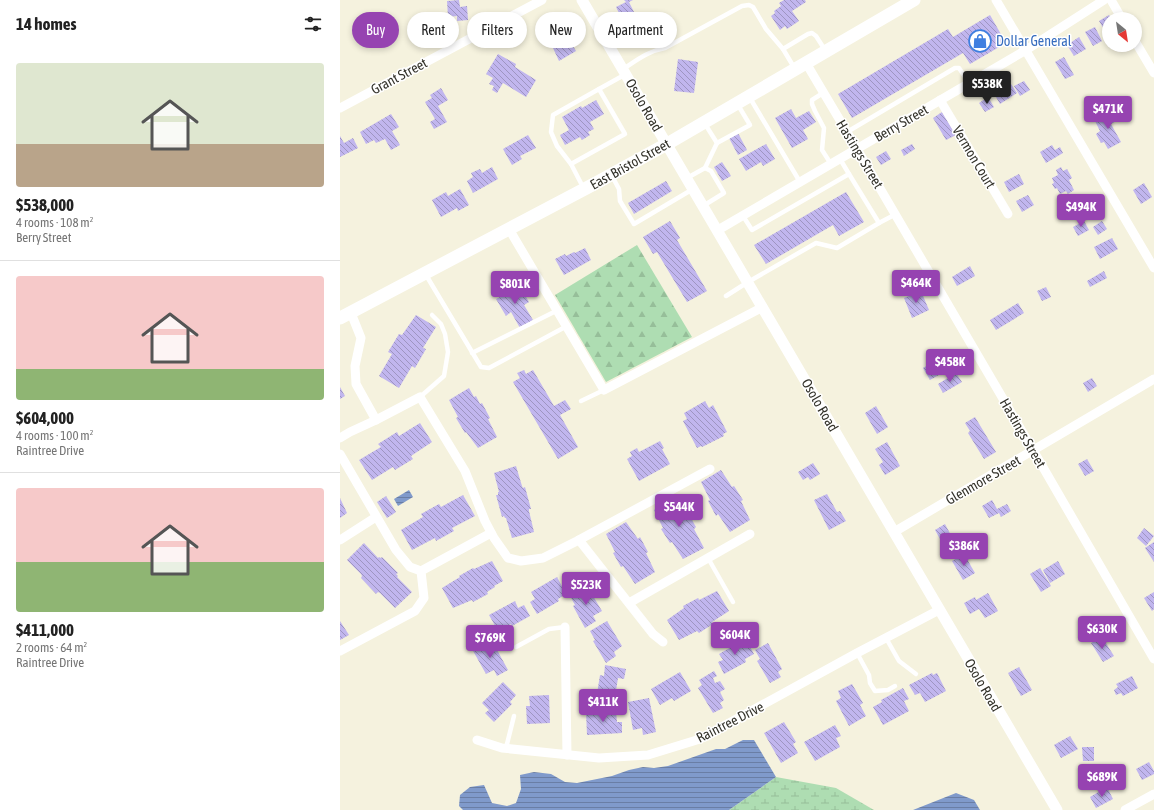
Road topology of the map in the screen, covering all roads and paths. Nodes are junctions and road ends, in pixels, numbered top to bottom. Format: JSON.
{"nodes":[{"id":1,"x":542,"y":0,"type":"edge"},
{"id":2,"x":582,"y":0,"type":"edge"},
{"id":3,"x":914,"y":0,"type":"edge"},
{"id":4,"x":996,"y":0,"type":"edge"},
{"id":5,"x":1104,"y":0,"type":"edge"},
{"id":6,"x":1111,"y":0,"type":"edge"},
{"id":7,"x":1118,"y":12,"type":"edge"},
{"id":8,"x":783,"y":49,"type":"junction"},
{"id":9,"x":1026,"y":50,"type":"junction"},
{"id":10,"x":826,"y":52,"type":"junction"},
{"id":11,"x":1141,"y":52,"type":"edge"},
{"id":12,"x":801,"y":66,"type":"junction"},
{"id":13,"x":624,"y":72,"type":"junction"},
{"id":14,"x":1154,"y":74,"type":"edge"},
{"id":15,"x":969,"y":83,"type":"junction"},
{"id":16,"x":599,"y":89,"type":"junction"},
{"id":17,"x":823,"y":93,"type":"junction"},
{"id":18,"x":749,"y":96,"type":"junction"},
{"id":19,"x":940,"y":100,"type":"junction"},
{"id":20,"x":737,"y":103,"type":"junction"},
{"id":21,"x":340,"y":108,"type":"edge"},
{"id":22,"x":704,"y":122,"type":"junction"},
{"id":23,"x":847,"y":132,"type":"junction"},
{"id":24,"x":716,"y":143,"type":"junction"},
{"id":25,"x":667,"y":144,"type":"junction"},
{"id":26,"x":857,"y":148,"type":"junction"},
{"id":27,"x":840,"y":159,"type":"junction"},
{"id":28,"x":571,"y":164,"type":"junction"},
{"id":29,"x":831,"y":164,"type":"junction"},
{"id":30,"x":705,"y":168,"type":"junction"},
{"id":31,"x":612,"y":174,"type":"junction"},
{"id":32,"x":849,"y":174,"type":"junction"},
{"id":33,"x":687,"y":178,"type":"junction"},
{"id":34,"x":800,"y":182,"type":"junction"},
{"id":35,"x":584,"y":189,"type":"junction"},
{"id":36,"x":693,"y":189,"type":"junction"},
{"id":37,"x":703,"y":206,"type":"junction"},
{"id":38,"x":896,"y":214,"type":"junction"},
{"id":39,"x":1008,"y":214,"type":"dead end"},
{"id":40,"x":743,"y":215,"type":"junction"},
{"id":41,"x":879,"y":223,"type":"junction"},
{"id":42,"x":510,"y":229,"type":"junction"},
{"id":43,"x":718,"y":230,"type":"junction"},
{"id":44,"x":1154,"y":268,"type":"edge"},
{"id":45,"x":425,"y":273,"type":"junction"},
{"id":46,"x":748,"y":282,"type":"junction"},
{"id":47,"x":726,"y":296,"type":"dead end"},
{"id":48,"x":763,"y":307,"type":"junction"},
{"id":49,"x":558,"y":310,"type":"junction"},
{"id":50,"x":345,"y":315,"type":"edge"},
{"id":51,"x":432,"y":315,"type":"dead end"},
{"id":52,"x":567,"y":326,"type":"junction"},
{"id":53,"x":472,"y":353,"type":"junction"},
{"id":54,"x":1154,"y":379,"type":"edge"},
{"id":55,"x":604,"y":390,"type":"junction"},
{"id":56,"x":420,"y":397,"type":"junction"},
{"id":57,"x":581,"y":401,"type":"dead end"},
{"id":58,"x":376,"y":420,"type":"junction"},
{"id":59,"x":340,"y":438,"type":"edge"},
{"id":60,"x":1034,"y":450,"type":"junction"},
{"id":61,"x":340,"y":454,"type":"edge"},
{"id":62,"x":710,"y":469,"type":"dead end"},
{"id":63,"x":376,"y":517,"type":"junction"},
{"id":64,"x":894,"y":532,"type":"junction"},
{"id":65,"x":491,"y":533,"type":"junction"},
{"id":66,"x":750,"y":534,"type":"dead end"},
{"id":67,"x":340,"y":540,"type":"edge"},
{"id":68,"x":579,"y":540,"type":"junction"},
{"id":69,"x":708,"y":558,"type":"junction"},
{"id":70,"x":421,"y":571,"type":"junction"},
{"id":71,"x":733,"y":602,"type":"dead end"},
{"id":72,"x":629,"y":603,"type":"junction"},
{"id":73,"x":939,"y":610,"type":"junction"},
{"id":74,"x":565,"y":627,"type":"joint"},
{"id":75,"x":886,"y":638,"type":"junction"},
{"id":76,"x":662,"y":642,"type":"dead end"},
{"id":77,"x":516,"y":647,"type":"dead end"},
{"id":78,"x":340,"y":651,"type":"edge"},
{"id":79,"x":857,"y":653,"type":"junction"},
{"id":80,"x":1154,"y":660,"type":"edge"},
{"id":81,"x":916,"y":674,"type":"dead end"},
{"id":82,"x":895,"y":686,"type":"dead end"},
{"id":83,"x":514,"y":716,"type":"dead end"},
{"id":84,"x":477,"y":740,"type":"dead end"},
{"id":85,"x":506,"y":748,"type":"junction"},
{"id":86,"x":567,"y":755,"type":"junction"},
{"id":87,"x":1154,"y":794,"type":"edge"},
{"id":88,"x":1056,"y":810,"type":"edge"},
{"id":89,"x":1125,"y":810,"type":"edge"}],
"edges":[{"from":1,"to":21,"type":"street","name":"Grant Street"},
{"from":2,"to":13,"type":"street","name":"Osolo Road"},
{"from":3,"to":10,"type":"main road","name":"East Bristol Street"},
{"from":4,"to":9,"type":"street"},
{"from":5,"to":9,"type":"street","name":"Berry Street"},
{"from":6,"to":7,"type":"street"},
{"from":8,"to":10,"type":"lane"},
{"from":8,"to":12,"type":"lane"},
{"from":8,"to":13,"type":"lane"},
{"from":9,"to":15,"type":"street","name":"Berry Street"},
{"from":9,"to":44,"type":"street"},
{"from":10,"to":12,"type":"main road","name":"East Bristol Street"},
{"from":11,"to":14,"type":"street"},
{"from":12,"to":17,"type":"street","name":"Hastings Street"},
{"from":12,"to":18,"type":"main road","name":"East Bristol Street"},
{"from":13,"to":16,"type":"lane"},
{"from":13,"to":25,"type":"street","name":"Osolo Road"},
{"from":15,"to":19,"type":"street","name":"Berry Street"},
{"from":15,"to":23,"type":"lane"},
{"from":16,"to":28,"type":"lane"},
{"from":16,"to":28,"type":"lane"},
{"from":17,"to":23,"type":"street","name":"Hastings Street"},
{"from":17,"to":29,"type":"lane"},
{"from":18,"to":20,"type":"main road","name":"East Bristol Street"},
{"from":18,"to":34,"type":"lane"},
{"from":19,"to":26,"type":"street","name":"Berry Street"},
{"from":19,"to":39,"type":"street","name":"Vermon Court"},
{"from":20,"to":22,"type":"main road","name":"East Bristol Street"},
{"from":20,"to":24,"type":"lane"},
{"from":22,"to":24,"type":"lane"},
{"from":22,"to":25,"type":"main road","name":"East Bristol Street"},
{"from":23,"to":26,"type":"street","name":"Hastings Street"},
{"from":24,"to":30,"type":"lane"},
{"from":25,"to":31,"type":"main road","name":"East Bristol Street"},
{"from":25,"to":33,"type":"street","name":"Osolo Road"},
{"from":26,"to":27,"type":"street","name":"Berry Street"},
{"from":26,"to":38,"type":"street","name":"Hastings Street"},
{"from":27,"to":29,"type":"street","name":"Berry Street"},
{"from":27,"to":32,"type":"lane"},
{"from":28,"to":35,"type":"lane"},
{"from":29,"to":34,"type":"street","name":"Berry Street"},
{"from":30,"to":33,"type":"lane"},
{"from":30,"to":37,"type":"lane"},
{"from":31,"to":35,"type":"main road","name":"East Bristol Street"},
{"from":31,"to":36,"type":"lane"},
{"from":32,"to":40,"type":"lane"},
{"from":32,"to":41,"type":"lane"},
{"from":33,"to":36,"type":"street","name":"Osolo Road"},
{"from":34,"to":40,"type":"street","name":"Berry Street"},
{"from":35,"to":42,"type":"main road","name":"East Bristol Street"},
{"from":36,"to":37,"type":"street","name":"Osolo Road"},
{"from":37,"to":43,"type":"street","name":"Osolo Road"},
{"from":38,"to":41,"type":"lane"},
{"from":38,"to":60,"type":"street","name":"Hastings Street"},
{"from":40,"to":43,"type":"street","name":"Berry Street"},
{"from":41,"to":46,"type":"lane"},
{"from":42,"to":45,"type":"main road","name":"East Bristol Street"},
{"from":42,"to":49,"type":"street"},
{"from":43,"to":46,"type":"street","name":"Osolo Road"},
{"from":45,"to":50,"type":"main road","name":"East Bristol Street"},
{"from":45,"to":53,"type":"lane"},
{"from":46,"to":47,"type":"lane"},
{"from":46,"to":48,"type":"street","name":"Osolo Road"},
{"from":48,"to":55,"type":"street"},
{"from":48,"to":64,"type":"street","name":"Osolo Road"},
{"from":49,"to":52,"type":"street"},
{"from":49,"to":53,"type":"lane"},
{"from":50,"to":58,"type":"street"},
{"from":51,"to":56,"type":"lane"},
{"from":52,"to":53,"type":"lane"},
{"from":52,"to":55,"type":"street"},
{"from":54,"to":60,"type":"street","name":"Glenmore Street"},
{"from":55,"to":57,"type":"lane"},
{"from":56,"to":58,"type":"street"},
{"from":56,"to":65,"type":"street"},
{"from":58,"to":59,"type":"street"},
{"from":60,"to":64,"type":"street","name":"Glenmore Street"},
{"from":60,"to":80,"type":"street","name":"Hastings Street"},
{"from":61,"to":63,"type":"street"},
{"from":62,"to":68,"type":"street"},
{"from":63,"to":67,"type":"street"},
{"from":63,"to":70,"type":"street"},
{"from":64,"to":73,"type":"street","name":"Osolo Road"},
{"from":65,"to":68,"type":"street"},
{"from":65,"to":70,"type":"street"},
{"from":66,"to":69,"type":"street"},
{"from":68,"to":72,"type":"street"},
{"from":69,"to":71,"type":"lane"},
{"from":69,"to":72,"type":"street"},
{"from":70,"to":78,"type":"street"},
{"from":72,"to":76,"type":"street"},
{"from":73,"to":75,"type":"street","name":"Raintree Drive"},
{"from":73,"to":88,"type":"street","name":"Osolo Road"},
{"from":74,"to":77,"type":"lane"},
{"from":74,"to":86,"type":"street"},
{"from":75,"to":79,"type":"street","name":"Raintree Drive"},
{"from":75,"to":81,"type":"lane"},
{"from":79,"to":82,"type":"lane"},
{"from":79,"to":86,"type":"street","name":"Raintree Drive"},
{"from":83,"to":85,"type":"lane"},
{"from":84,"to":85,"type":"street","name":"Raintree Drive"},
{"from":85,"to":86,"type":"street","name":"Raintree Drive"},
{"from":87,"to":89,"type":"street"}]}
